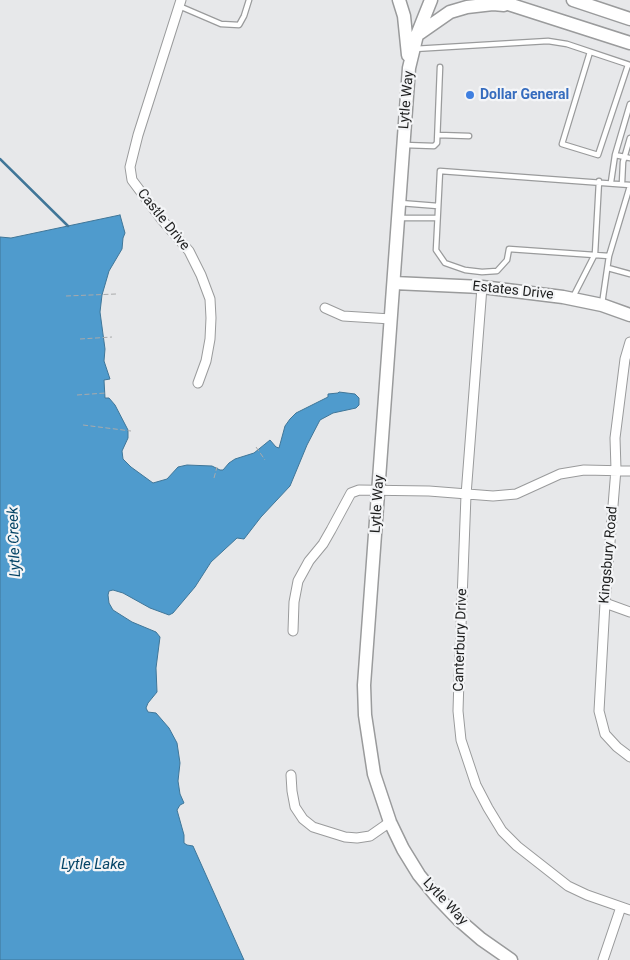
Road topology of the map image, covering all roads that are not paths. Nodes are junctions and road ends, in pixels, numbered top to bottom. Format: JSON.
{"nodes":[{"id":1,"x":249,"y":0,"type":"edge"},
{"id":2,"x":399,"y":0,"type":"edge"},
{"id":3,"x":431,"y":0,"type":"edge"},
{"id":4,"x":496,"y":0,"type":"edge"},
{"id":5,"x":576,"y":1,"type":"edge"},
{"id":6,"x":180,"y":3,"type":"edge"},
{"id":7,"x":524,"y":8,"type":"junction"},
{"id":8,"x":630,"y":19,"type":"edge"},
{"id":9,"x":417,"y":35,"type":"junction"},
{"id":10,"x":630,"y":43,"type":"edge"},
{"id":11,"x":413,"y":49,"type":"junction"},
{"id":12,"x":590,"y":52,"type":"junction"},
{"id":13,"x":629,"y":65,"type":"edge"},
{"id":14,"x":440,"y":67,"type":"dead end"},
{"id":15,"x":409,"y":68,"type":"junction"},
{"id":16,"x":630,"y":104,"type":"edge"},
{"id":17,"x":628,"y":120,"type":"edge"},
{"id":18,"x":438,"y":135,"type":"junction"},
{"id":19,"x":469,"y":136,"type":"dead end"},
{"id":20,"x":630,"y":138,"type":"edge"},
{"id":21,"x":403,"y":145,"type":"junction"},
{"id":22,"x":615,"y":155,"type":"junction"},
{"id":23,"x":627,"y":157,"type":"edge"},
{"id":24,"x":599,"y":181,"type":"junction"},
{"id":25,"x":611,"y":182,"type":"junction"},
{"id":26,"x":622,"y":183,"type":"junction"},
{"id":27,"x":630,"y":185,"type":"edge"},
{"id":28,"x":400,"y":203,"type":"junction"},
{"id":29,"x":438,"y":206,"type":"junction"},
{"id":30,"x":399,"y":218,"type":"junction"},
{"id":31,"x":438,"y":218,"type":"junction"},
{"id":32,"x":594,"y":254,"type":"junction"},
{"id":33,"x":610,"y":256,"type":"junction"},
{"id":34,"x":608,"y":268,"type":"junction"},
{"id":35,"x":630,"y":274,"type":"edge"},
{"id":36,"x":394,"y":283,"type":"junction"},
{"id":37,"x":482,"y":287,"type":"junction"},
{"id":38,"x":572,"y":298,"type":"junction"},
{"id":39,"x":602,"y":305,"type":"junction"},
{"id":40,"x":325,"y":308,"type":"dead end"},
{"id":41,"x":630,"y":315,"type":"edge"},
{"id":42,"x":391,"y":319,"type":"junction"},
{"id":43,"x":630,"y":342,"type":"edge"},
{"id":44,"x":198,"y":384,"type":"dead end"},
{"id":45,"x":616,"y":469,"type":"junction"},
{"id":46,"x":630,"y":471,"type":"edge"},
{"id":47,"x":379,"y":490,"type":"junction"},
{"id":48,"x":466,"y":495,"type":"junction"},
{"id":49,"x":605,"y":604,"type":"junction"},
{"id":50,"x":630,"y":612,"type":"edge"},
{"id":51,"x":293,"y":632,"type":"dead end"},
{"id":52,"x":630,"y":757,"type":"edge"},
{"id":53,"x":291,"y":775,"type":"dead end"},
{"id":54,"x":390,"y":822,"type":"junction"},
{"id":55,"x":625,"y":909,"type":"edge"},
{"id":56,"x":511,"y":960,"type":"edge"},
{"id":57,"x":603,"y":960,"type":"edge"}],
"edges":[{"from":1,"to":6,"type":"lane"},
{"from":2,"to":15,"type":"street"},
{"from":3,"to":9,"type":"street","name":"Lytle Way"},
{"from":4,"to":7,"type":"street"},
{"from":5,"to":8,"type":"street"},
{"from":6,"to":44,"type":"street","name":"Castle Drive"},
{"from":7,"to":9,"type":"street"},
{"from":7,"to":10,"type":"street"},
{"from":9,"to":11,"type":"street","name":"Lytle Way"},
{"from":11,"to":12,"type":"lane"},
{"from":11,"to":15,"type":"street","name":"Lytle Way"},
{"from":12,"to":13,"type":"lane"},
{"from":12,"to":13,"type":"lane"},
{"from":14,"to":18,"type":"lane"},
{"from":15,"to":21,"type":"street","name":"Lytle Way"},
{"from":16,"to":17,"type":"lane"},
{"from":17,"to":22,"type":"lane"},
{"from":18,"to":19,"type":"lane"},
{"from":18,"to":21,"type":"lane"},
{"from":20,"to":23,"type":"lane"},
{"from":21,"to":28,"type":"street","name":"Lytle Way"},
{"from":22,"to":23,"type":"lane"},
{"from":22,"to":25,"type":"lane"},
{"from":23,"to":26,"type":"lane"},
{"from":24,"to":25,"type":"lane"},
{"from":24,"to":29,"type":"lane"},
{"from":24,"to":32,"type":"lane"},
{"from":25,"to":26,"type":"lane"},
{"from":26,"to":27,"type":"lane"},
{"from":27,"to":33,"type":"lane"},
{"from":28,"to":29,"type":"lane"},
{"from":28,"to":30,"type":"street","name":"Lytle Way"},
{"from":29,"to":31,"type":"lane"},
{"from":30,"to":31,"type":"lane"},
{"from":30,"to":36,"type":"street","name":"Lytle Way"},
{"from":31,"to":32,"type":"lane"},
{"from":32,"to":33,"type":"lane"},
{"from":32,"to":38,"type":"lane"},
{"from":33,"to":34,"type":"lane"},
{"from":34,"to":35,"type":"lane"},
{"from":34,"to":39,"type":"lane"},
{"from":36,"to":37,"type":"street","name":"Estates Drive"},
{"from":36,"to":42,"type":"street","name":"Lytle Way"},
{"from":37,"to":38,"type":"street","name":"Estates Drive"},
{"from":37,"to":48,"type":"street","name":"Canterbury Drive"},
{"from":38,"to":39,"type":"street","name":"Estates Drive"},
{"from":39,"to":41,"type":"street","name":"Estates Drive"},
{"from":40,"to":42,"type":"street"},
{"from":42,"to":47,"type":"street","name":"Lytle Way"},
{"from":43,"to":45,"type":"street","name":"Kingsbury Road"},
{"from":45,"to":46,"type":"street"},
{"from":45,"to":48,"type":"street"},
{"from":45,"to":49,"type":"street","name":"Kingsbury Road"},
{"from":47,"to":48,"type":"street"},
{"from":47,"to":51,"type":"street"},
{"from":47,"to":54,"type":"street","name":"Lytle Way"},
{"from":48,"to":55,"type":"street","name":"Canterbury Drive"},
{"from":49,"to":50,"type":"street"},
{"from":49,"to":52,"type":"street","name":"Kingsbury Road"},
{"from":53,"to":54,"type":"street"},
{"from":54,"to":56,"type":"street","name":"Lytle Way"},
{"from":55,"to":57,"type":"street"}]}
